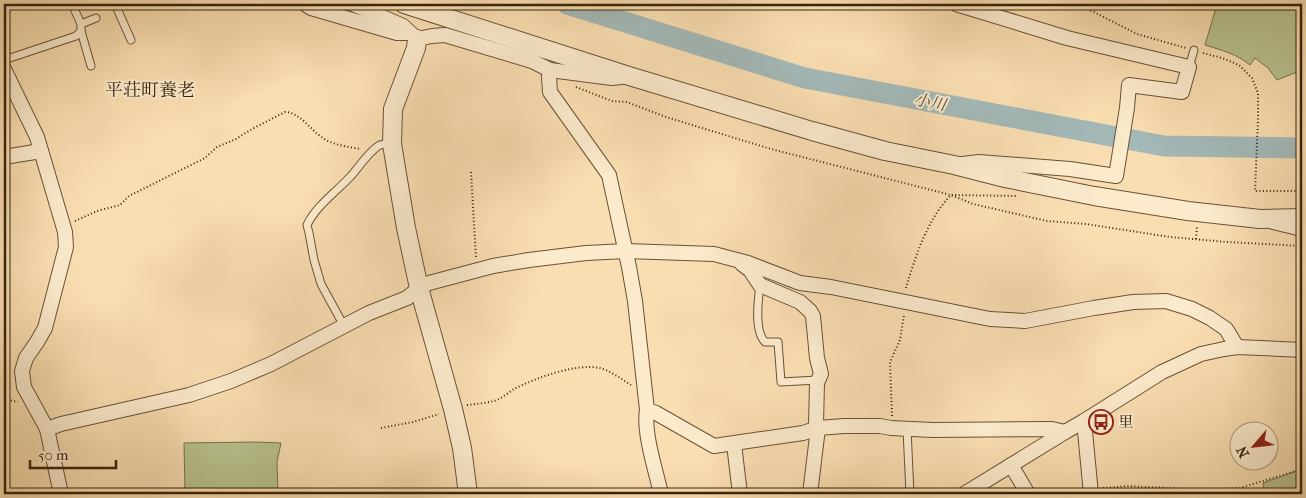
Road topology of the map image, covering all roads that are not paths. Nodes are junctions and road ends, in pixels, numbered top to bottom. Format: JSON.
{"nodes":[{"id":1,"x":72,"y":4,"type":"edge"},
{"id":2,"x":115,"y":4,"type":"edge"},
{"id":3,"x":305,"y":4,"type":"edge"},
{"id":4,"x":353,"y":4,"type":"edge"},
{"id":5,"x":404,"y":4,"type":"edge"},
{"id":6,"x":956,"y":4,"type":"edge"},
{"id":7,"x":96,"y":18,"type":"dead end"},
{"id":8,"x":81,"y":27,"type":"junction"},
{"id":9,"x":414,"y":36,"type":"junction"},
{"id":10,"x":130,"y":40,"type":"dead end"},
{"id":11,"x":1194,"y":50,"type":"road end"},
{"id":12,"x":4,"y":60,"type":"edge"},
{"id":13,"x":91,"y":66,"type":"dead end"},
{"id":14,"x":1189,"y":67,"type":"junction"},
{"id":15,"x":4,"y":69,"type":"edge"},
{"id":16,"x":550,"y":70,"type":"junction"},
{"id":17,"x":629,"y":76,"type":"junction"},
{"id":18,"x":392,"y":144,"type":"junction"},
{"id":19,"x":41,"y":150,"type":"junction"},
{"id":20,"x":4,"y":157,"type":"edge"},
{"id":21,"x":954,"y":165,"type":"junction"},
{"id":22,"x":1302,"y":218,"type":"edge"},
{"id":23,"x":1260,"y":219,"type":"junction"},
{"id":24,"x":1302,"y":229,"type":"edge"},
{"id":25,"x":626,"y":251,"type":"junction"},
{"id":26,"x":737,"y":261,"type":"junction"},
{"id":27,"x":760,"y":285,"type":"junction"},
{"id":28,"x":419,"y":288,"type":"junction"},
{"id":29,"x":344,"y":326,"type":"junction"},
{"id":30,"x":1237,"y":347,"type":"junction"},
{"id":31,"x":1302,"y":350,"type":"edge"},
{"id":32,"x":818,"y":380,"type":"junction"},
{"id":33,"x":647,"y":410,"type":"junction"},
{"id":34,"x":1084,"y":421,"type":"junction"},
{"id":35,"x":818,"y":428,"type":"junction"},
{"id":36,"x":47,"y":429,"type":"junction"},
{"id":37,"x":907,"y":429,"type":"junction"},
{"id":38,"x":1065,"y":432,"type":"junction"},
{"id":39,"x":734,"y":444,"type":"junction"},
{"id":40,"x":1011,"y":465,"type":"junction"},
{"id":41,"x":1091,"y":492,"type":"edge"},
{"id":42,"x":61,"y":494,"type":"edge"},
{"id":43,"x":468,"y":494,"type":"edge"},
{"id":44,"x":661,"y":494,"type":"edge"},
{"id":45,"x":740,"y":494,"type":"edge"},
{"id":46,"x":810,"y":494,"type":"edge"},
{"id":47,"x":910,"y":494,"type":"edge"},
{"id":48,"x":964,"y":494,"type":"edge"},
{"id":49,"x":1028,"y":494,"type":"edge"}],
"edges":[{"from":1,"to":8,"type":"lane"},
{"from":2,"to":10,"type":"lane"},
{"from":3,"to":9,"type":"street"},
{"from":4,"to":9,"type":"street"},
{"from":5,"to":17,"type":"street"},
{"from":6,"to":14,"type":"street"},
{"from":7,"to":8,"type":"lane"},
{"from":8,"to":12,"type":"lane"},
{"from":8,"to":13,"type":"lane"},
{"from":9,"to":16,"type":"street"},
{"from":9,"to":18,"type":"street"},
{"from":11,"to":14,"type":"lane"},
{"from":14,"to":21,"type":"street"},
{"from":15,"to":19,"type":"street"},
{"from":16,"to":17,"type":"street"},
{"from":16,"to":25,"type":"street"},
{"from":17,"to":21,"type":"street"},
{"from":18,"to":28,"type":"street"},
{"from":18,"to":29,"type":"lane"},
{"from":19,"to":20,"type":"street"},
{"from":19,"to":36,"type":"street"},
{"from":21,"to":23,"type":"street"},
{"from":22,"to":23,"type":"street"},
{"from":23,"to":24,"type":"street"},
{"from":25,"to":26,"type":"street"},
{"from":25,"to":28,"type":"street"},
{"from":25,"to":33,"type":"street"},
{"from":26,"to":27,"type":"street"},
{"from":26,"to":30,"type":"street"},
{"from":27,"to":32,"type":"street"},
{"from":27,"to":32,"type":"lane"},
{"from":28,"to":29,"type":"street"},
{"from":28,"to":43,"type":"street"},
{"from":29,"to":36,"type":"street"},
{"from":30,"to":31,"type":"street"},
{"from":30,"to":34,"type":"street"},
{"from":32,"to":35,"type":"street"},
{"from":33,"to":39,"type":"street"},
{"from":33,"to":44,"type":"street"},
{"from":34,"to":38,"type":"street"},
{"from":34,"to":41,"type":"street"},
{"from":35,"to":37,"type":"street"},
{"from":35,"to":39,"type":"street"},
{"from":35,"to":46,"type":"street"},
{"from":36,"to":42,"type":"street"},
{"from":37,"to":38,"type":"street"},
{"from":37,"to":47,"type":"lane"},
{"from":38,"to":40,"type":"street"},
{"from":39,"to":45,"type":"street"},
{"from":40,"to":48,"type":"street"},
{"from":40,"to":49,"type":"street"}]}
